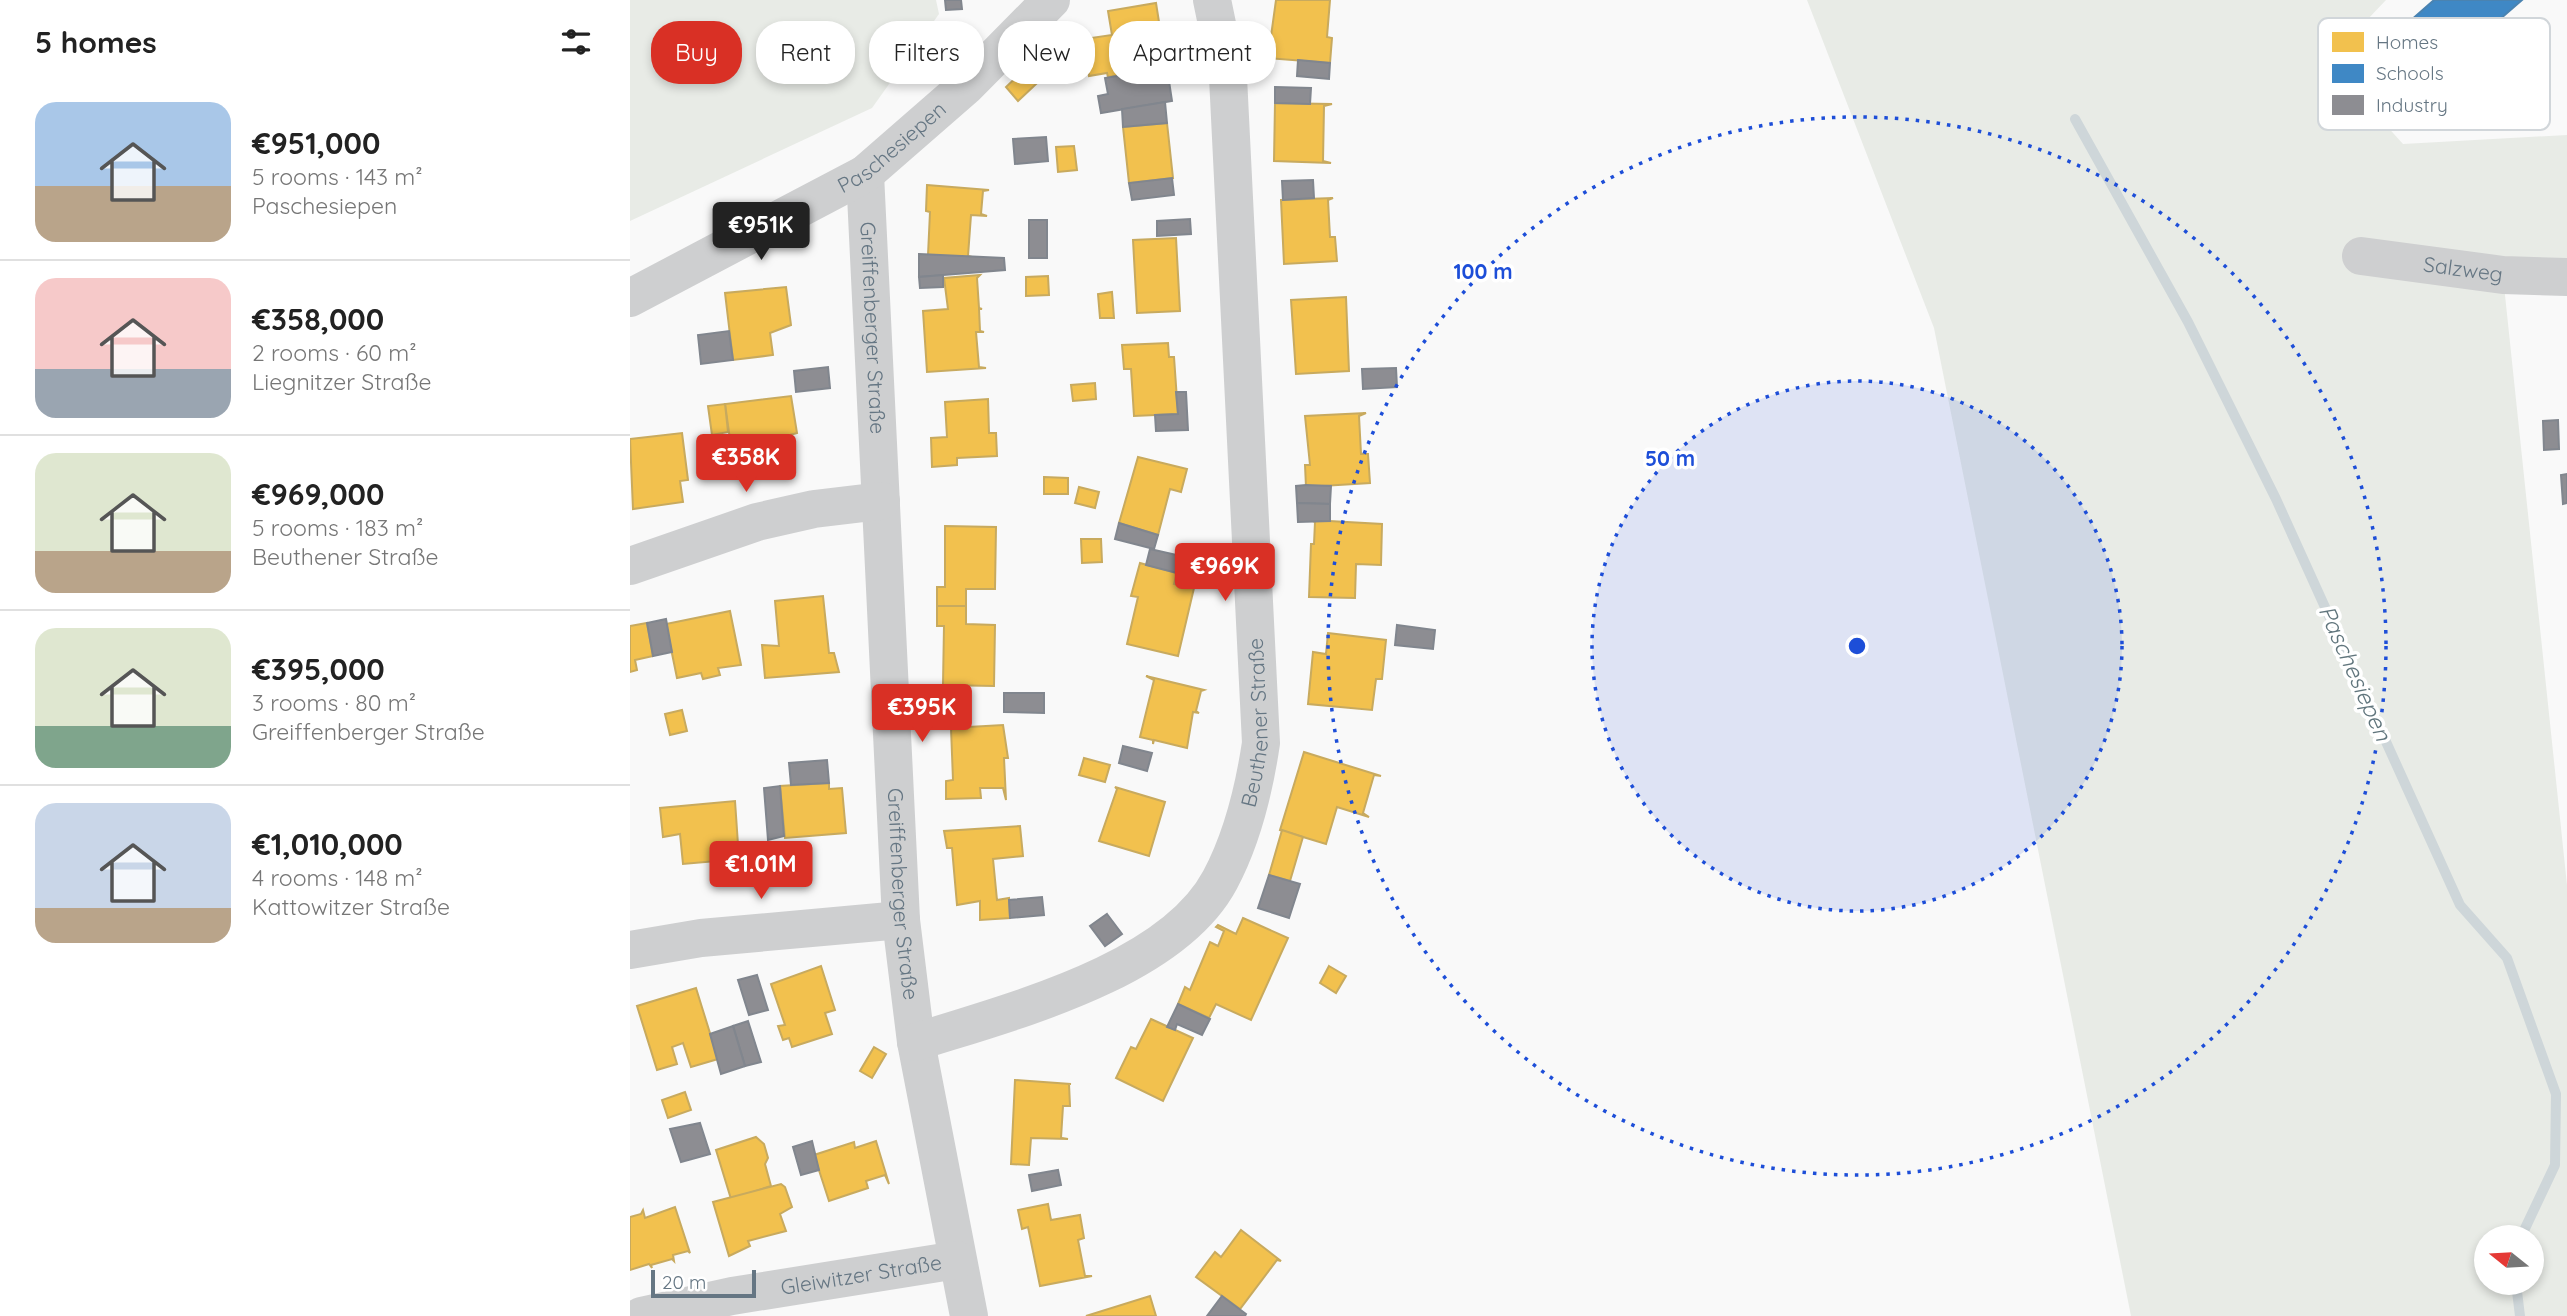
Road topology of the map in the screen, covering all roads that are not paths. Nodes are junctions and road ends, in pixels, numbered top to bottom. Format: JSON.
{"nodes":[{"id":1,"x":1051,"y":0,"type":"edge"},
{"id":2,"x":1212,"y":0,"type":"edge"},
{"id":3,"x":865,"y":174,"type":"junction"},
{"id":4,"x":2361,"y":256,"type":"dead end"},
{"id":5,"x":2567,"y":277,"type":"edge"},
{"id":6,"x":630,"y":298,"type":"edge"},
{"id":7,"x":881,"y":501,"type":"junction"},
{"id":8,"x":630,"y":566,"type":"edge"},
{"id":9,"x":901,"y":920,"type":"junction"},
{"id":10,"x":630,"y":950,"type":"edge"},
{"id":11,"x":916,"y":1042,"type":"junction"},
{"id":12,"x":957,"y":1259,"type":"junction"},
{"id":13,"x":641,"y":1316,"type":"edge"},
{"id":14,"x":970,"y":1316,"type":"edge"}],
"edges":[{"from":1,"to":3,"type":"street","name":"Paschesiepen"},
{"from":2,"to":11,"type":"street","name":"Beuthener Straße"},
{"from":3,"to":6,"type":"street","name":"Paschesiepen"},
{"from":3,"to":7,"type":"street","name":"Greiffenberger Straße"},
{"from":4,"to":5,"type":"street","name":"Salzweg"},
{"from":7,"to":8,"type":"street"},
{"from":7,"to":9,"type":"street","name":"Greiffenberger Straße"},
{"from":9,"to":10,"type":"street"},
{"from":9,"to":11,"type":"street","name":"Greiffenberger Straße"},
{"from":11,"to":12,"type":"street","name":"Greiffenberger Straße"},
{"from":12,"to":13,"type":"street","name":"Gleiwitzer Straße"},
{"from":12,"to":14,"type":"street","name":"Greiffenberger Straße"}]}
